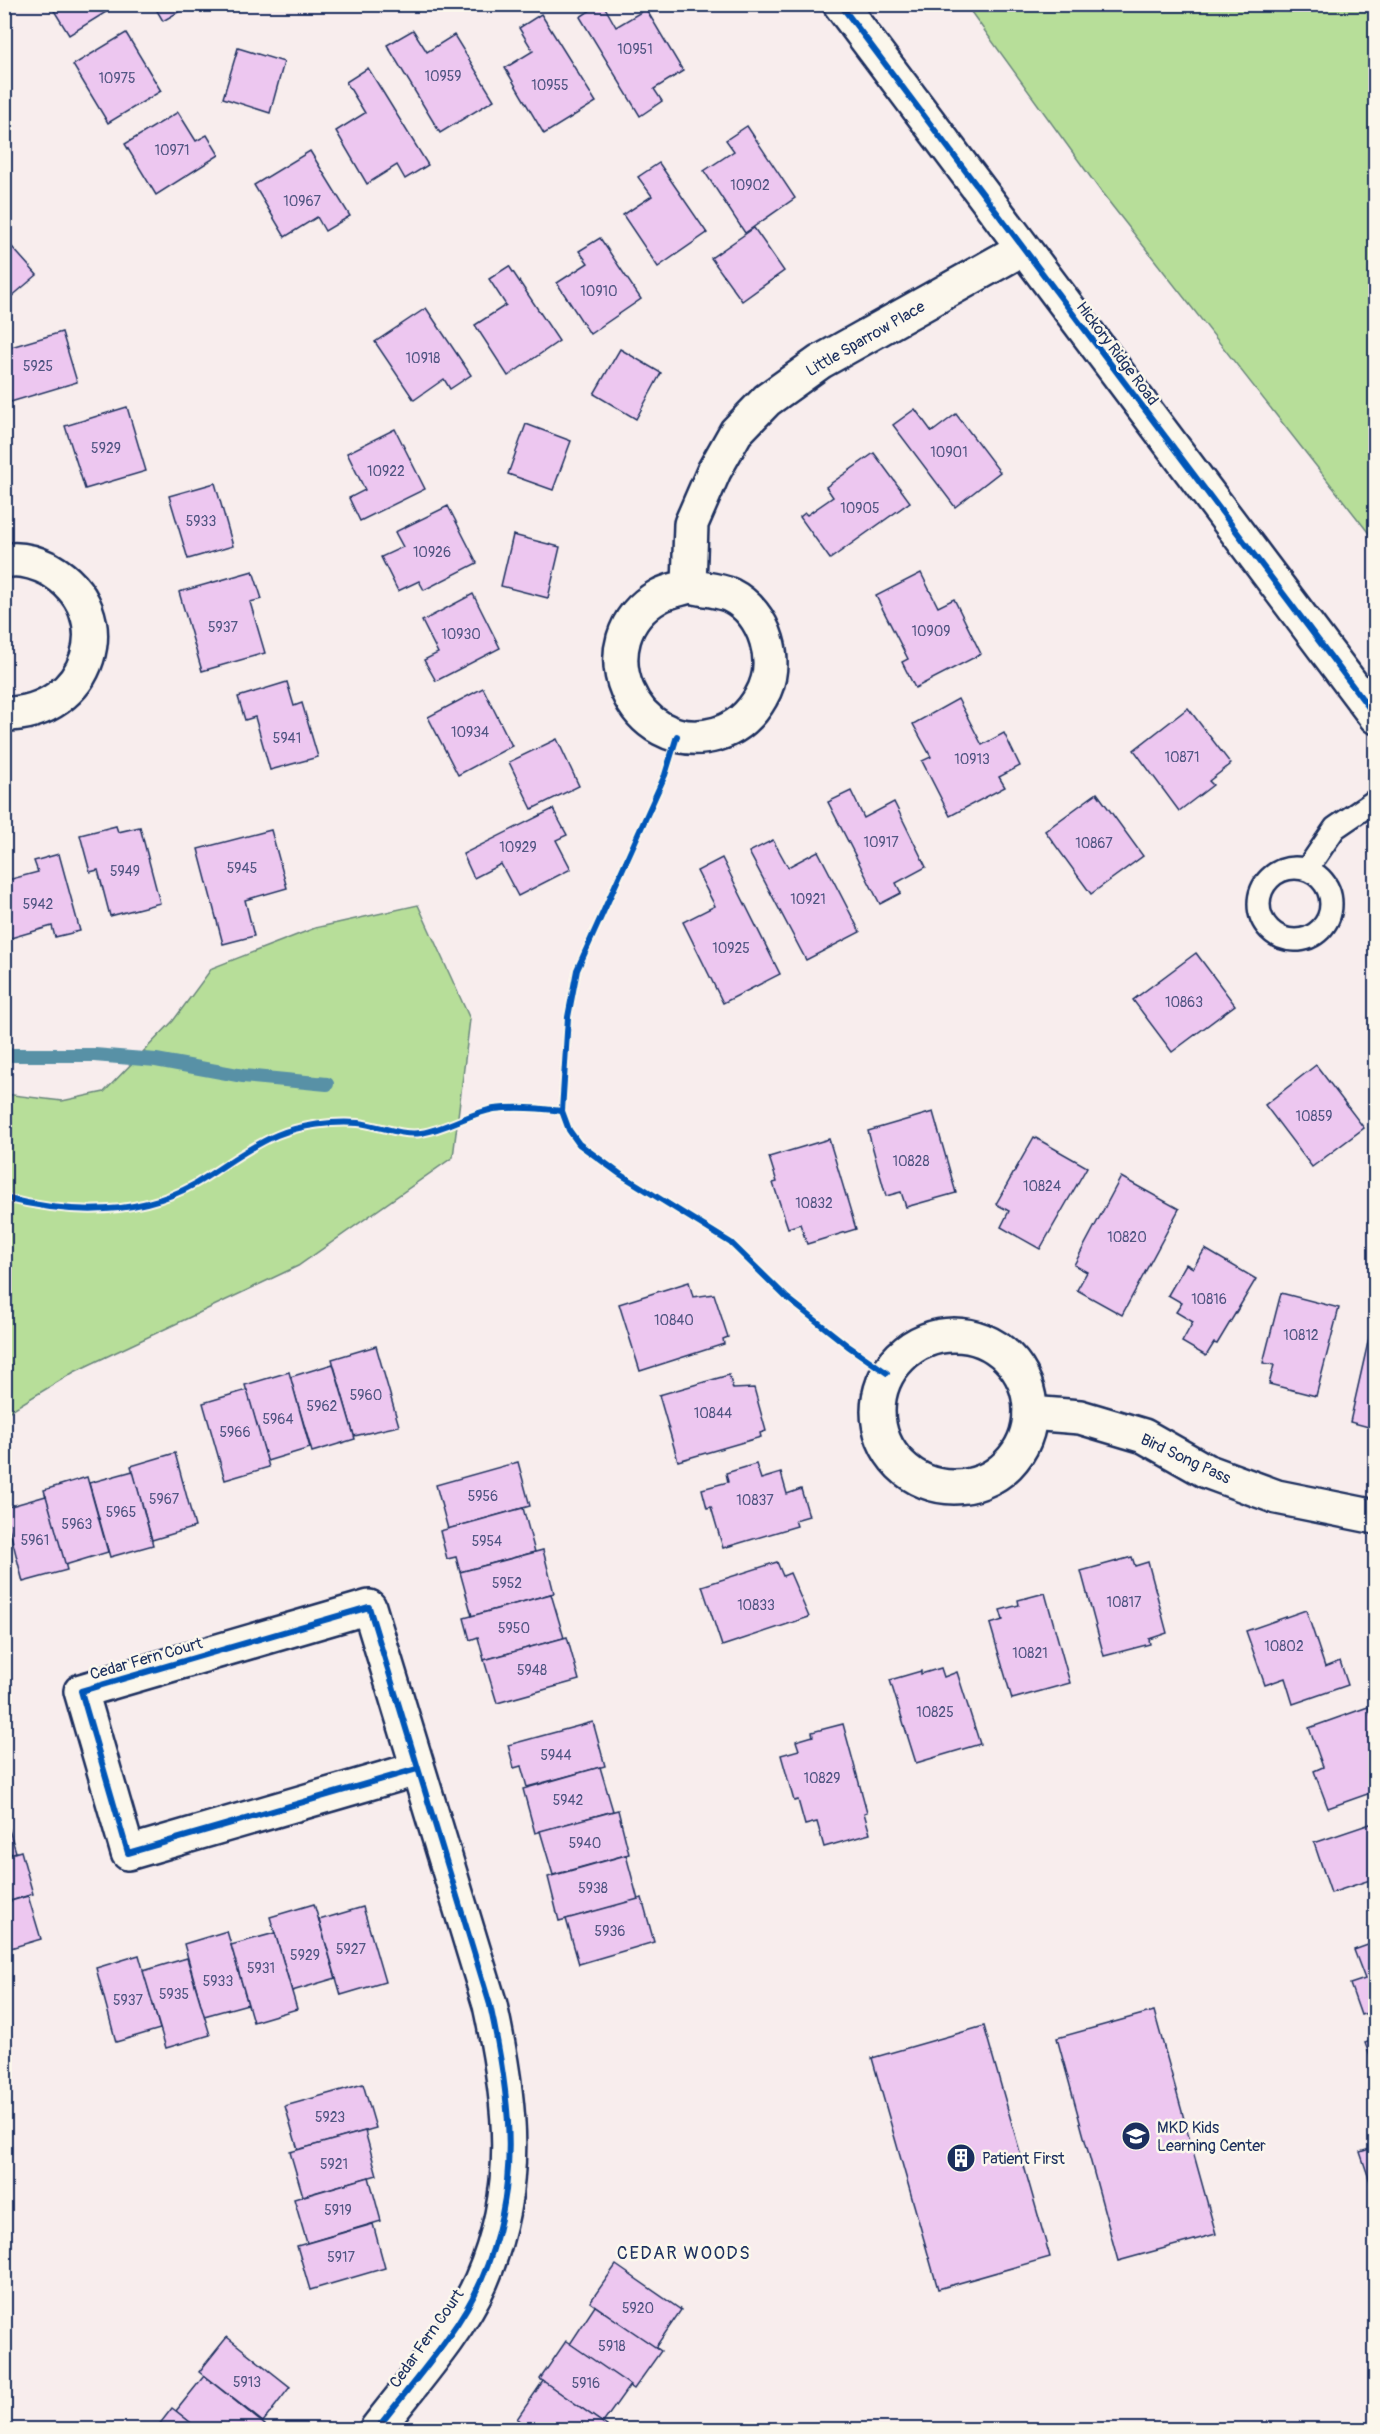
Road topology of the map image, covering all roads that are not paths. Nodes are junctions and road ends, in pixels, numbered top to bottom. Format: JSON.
{"nodes":[{"id":1,"x":840,"y":4,"type":"edge"},
{"id":2,"x":1022,"y":249,"type":"junction"},
{"id":3,"x":4,"y":561,"type":"edge"},
{"id":4,"x":690,"y":586,"type":"junction"},
{"id":5,"x":4,"y":714,"type":"edge"},
{"id":6,"x":1376,"y":717,"type":"edge"},
{"id":7,"x":1376,"y":800,"type":"edge"},
{"id":8,"x":1307,"y":869,"type":"dead end"},
{"id":9,"x":1030,"y":1413,"type":"junction"},
{"id":10,"x":1376,"y":1517,"type":"edge"},
{"id":11,"x":417,"y":1768,"type":"junction"},
{"id":12,"x":376,"y":2430,"type":"edge"}],
"edges":[{"from":1,"to":2,"type":"street","name":"Hickory Ridge Road"},
{"from":2,"to":4,"type":"street","name":"Little Sparrow Place"},
{"from":2,"to":6,"type":"street","name":"Hickory Ridge Road"},
{"from":3,"to":5,"type":"street"},
{"from":4,"to":4,"type":"street"},
{"from":7,"to":8,"type":"lane"},
{"from":9,"to":9,"type":"street"},
{"from":9,"to":10,"type":"street","name":"Bird Song Pass"},
{"from":11,"to":11,"type":"street","name":"Cedar Fern Court"},
{"from":11,"to":12,"type":"street","name":"Cedar Fern Court"}]}
